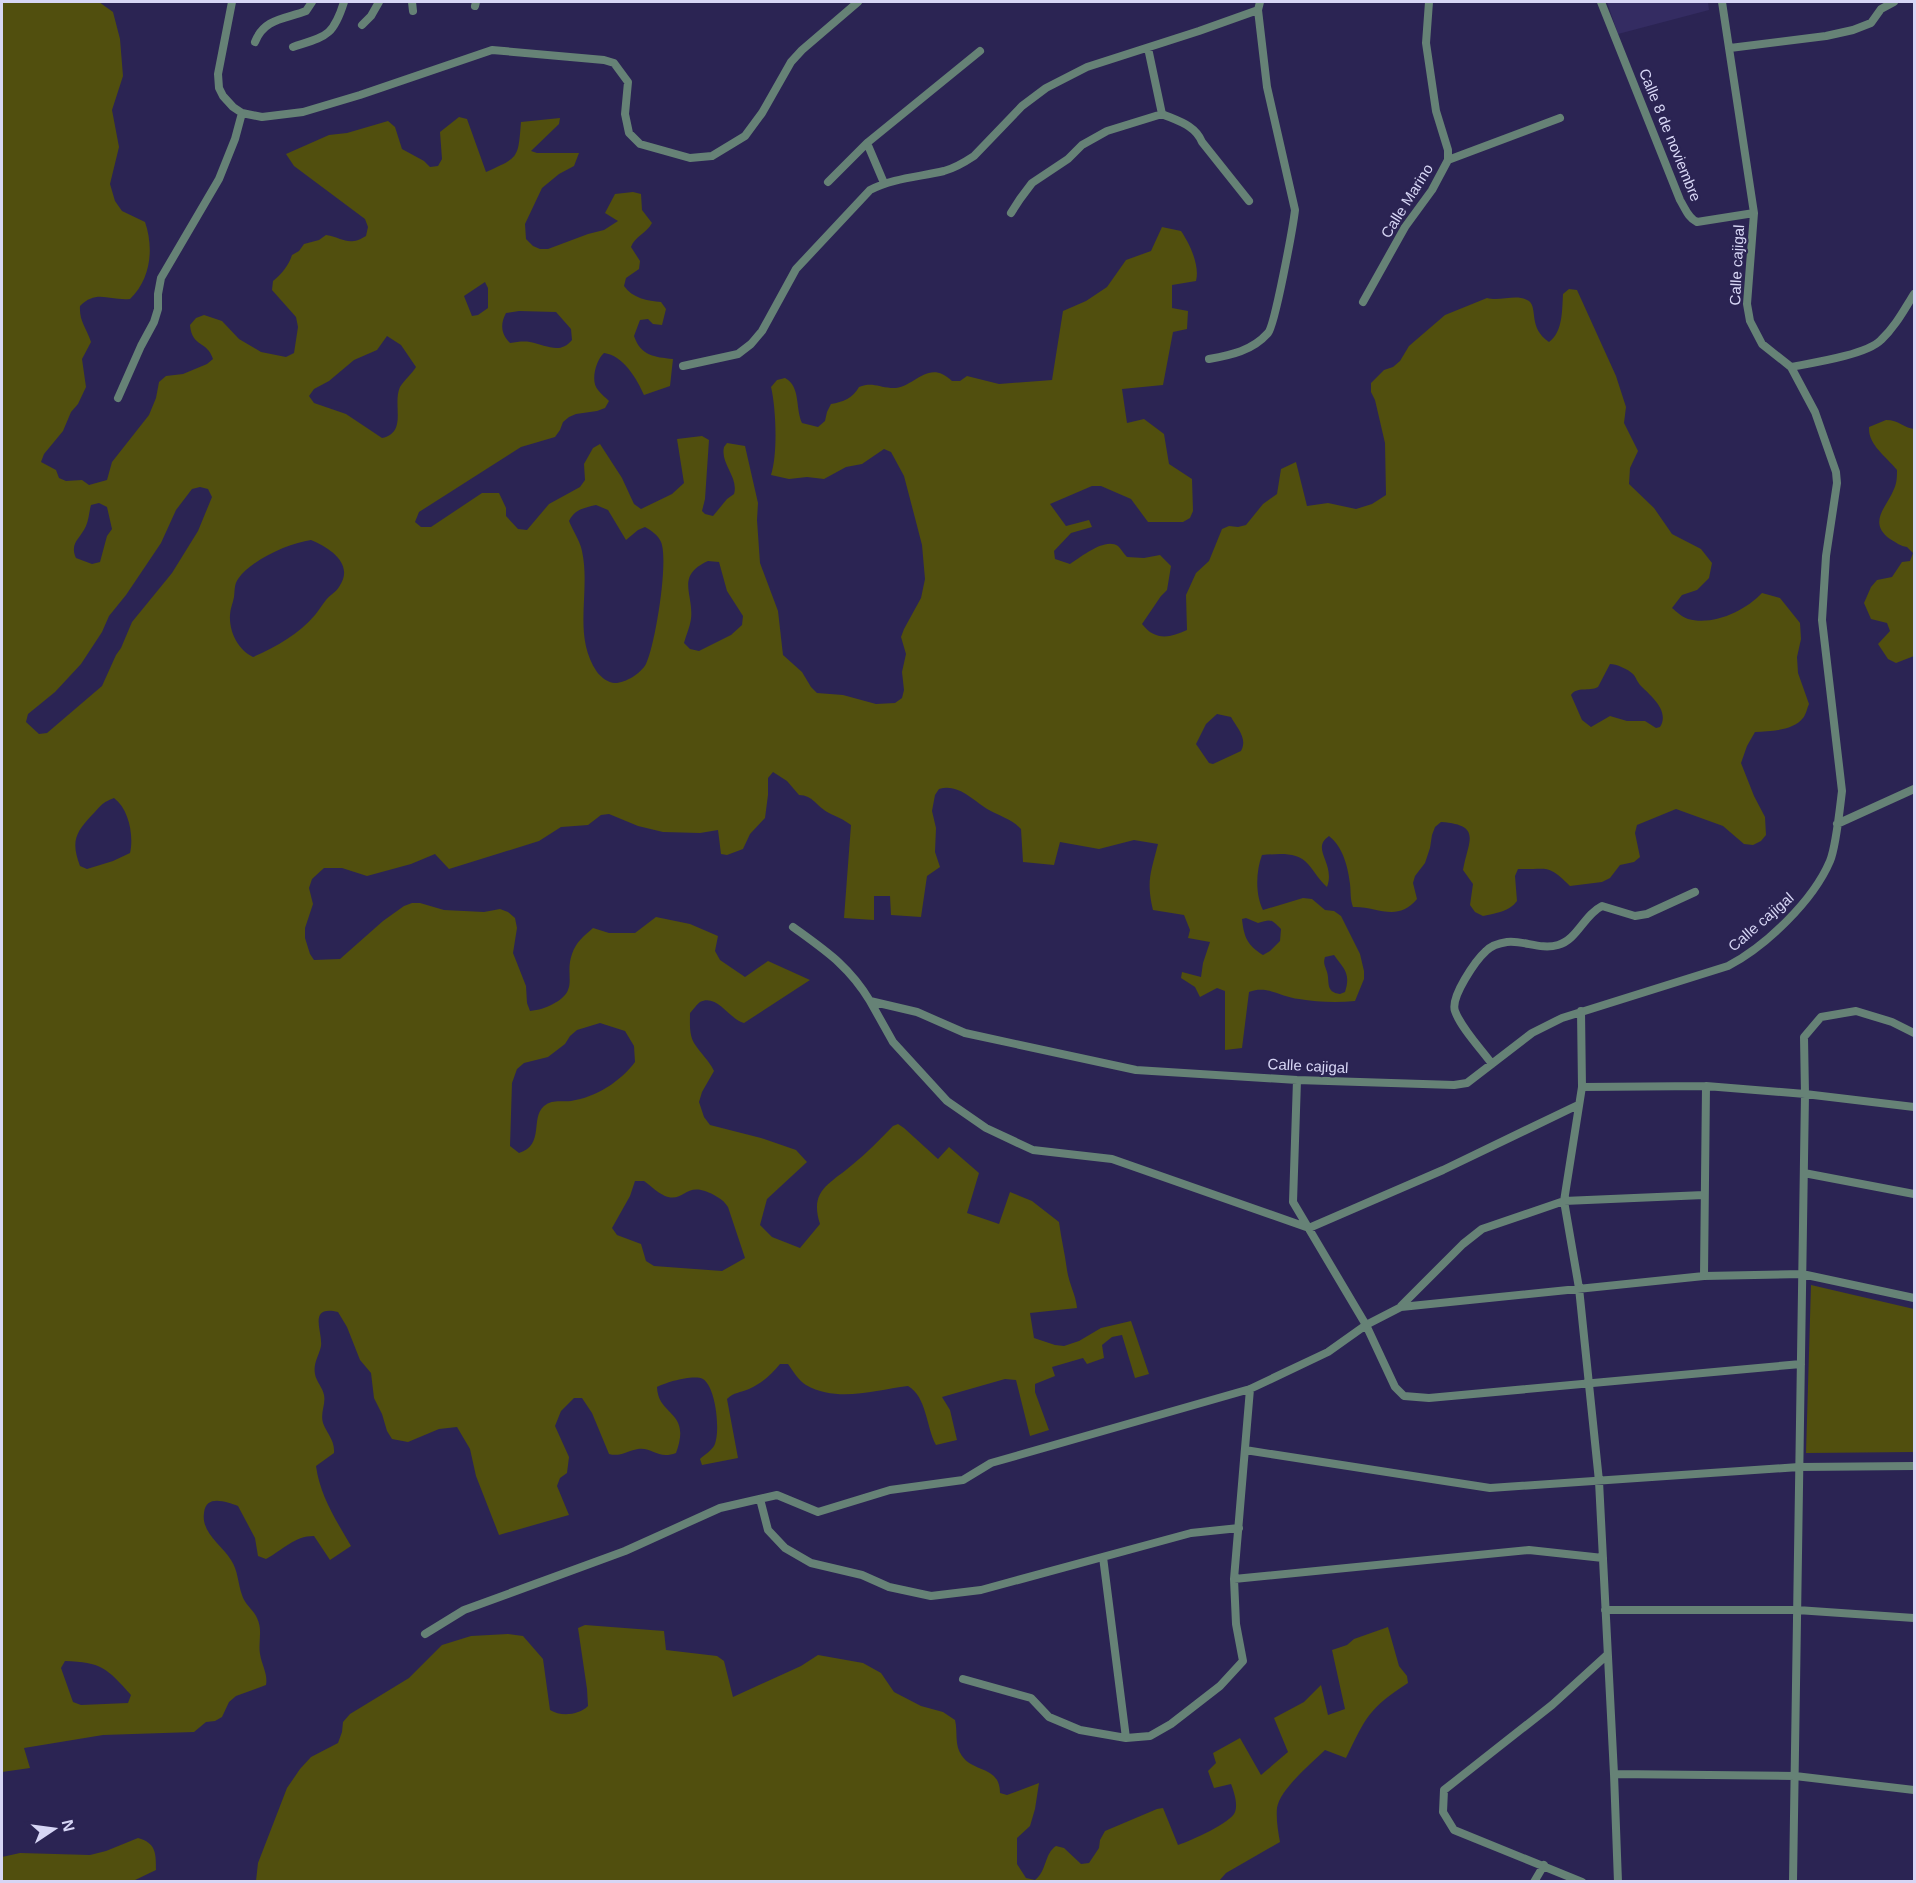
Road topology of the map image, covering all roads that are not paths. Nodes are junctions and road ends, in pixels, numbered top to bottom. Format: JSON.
{"nodes":[{"id":1,"x":232,"y":2,"type":"edge"},
{"id":2,"x":312,"y":2,"type":"edge"},
{"id":3,"x":344,"y":2,"type":"edge"},
{"id":4,"x":379,"y":2,"type":"edge"},
{"id":5,"x":412,"y":2,"type":"edge"},
{"id":6,"x":858,"y":2,"type":"edge"},
{"id":7,"x":1429,"y":2,"type":"edge"},
{"id":8,"x":1601,"y":2,"type":"edge"},
{"id":9,"x":1722,"y":2,"type":"edge"},
{"id":10,"x":1894,"y":2,"type":"edge"},
{"id":11,"x":1880,"y":5,"type":"edge"},
{"id":12,"x":1259,"y":6,"type":"edge"},
{"id":13,"x":413,"y":11,"type":"dead end"},
{"id":14,"x":362,"y":25,"type":"dead end"},
{"id":15,"x":255,"y":42,"type":"dead end"},
{"id":16,"x":293,"y":47,"type":"dead end"},
{"id":17,"x":1148,"y":48,"type":"junction"},
{"id":18,"x":1730,"y":48,"type":"junction"},
{"id":19,"x":980,"y":51,"type":"dead end"},
{"id":20,"x":242,"y":113,"type":"junction"},
{"id":21,"x":1162,"y":114,"type":"junction"},
{"id":22,"x":1560,"y":118,"type":"dead end"},
{"id":23,"x":867,"y":143,"type":"junction"},
{"id":24,"x":1448,"y":160,"type":"junction"},
{"id":25,"x":828,"y":182,"type":"dead end"},
{"id":26,"x":884,"y":183,"type":"junction"},
{"id":27,"x":1249,"y":201,"type":"dead end"},
{"id":28,"x":1011,"y":213,"type":"dead end"},
{"id":29,"x":1754,"y":213,"type":"junction"},
{"id":30,"x":1914,"y":294,"type":"edge"},
{"id":31,"x":1363,"y":302,"type":"dead end"},
{"id":32,"x":1209,"y":359,"type":"dead end"},
{"id":33,"x":683,"y":366,"type":"dead end"},
{"id":34,"x":1791,"y":367,"type":"junction"},
{"id":35,"x":118,"y":398,"type":"dead end"},
{"id":36,"x":1914,"y":789,"type":"edge"},
{"id":37,"x":1837,"y":824,"type":"junction"},
{"id":38,"x":1695,"y":892,"type":"dead end"},
{"id":39,"x":793,"y":927,"type":"dead end"},
{"id":40,"x":870,"y":1001,"type":"junction"},
{"id":41,"x":1581,"y":1011,"type":"junction"},
{"id":42,"x":1914,"y":1033,"type":"edge"},
{"id":43,"x":1492,"y":1064,"type":"junction"},
{"id":44,"x":1297,"y":1080,"type":"junction"},
{"id":45,"x":1706,"y":1086,"type":"junction"},
{"id":46,"x":1582,"y":1087,"type":"junction"},
{"id":47,"x":1805,"y":1094,"type":"junction"},
{"id":48,"x":1578,"y":1105,"type":"junction"},
{"id":49,"x":1914,"y":1107,"type":"edge"},
{"id":50,"x":1804,"y":1173,"type":"junction"},
{"id":51,"x":1914,"y":1194,"type":"edge"},
{"id":52,"x":1704,"y":1195,"type":"junction"},
{"id":53,"x":1564,"y":1201,"type":"junction"},
{"id":54,"x":1309,"y":1228,"type":"junction"},
{"id":55,"x":1802,"y":1274,"type":"junction"},
{"id":56,"x":1704,"y":1276,"type":"junction"},
{"id":57,"x":1579,"y":1288,"type":"junction"},
{"id":58,"x":1914,"y":1298,"type":"edge"},
{"id":59,"x":1401,"y":1307,"type":"junction"},
{"id":60,"x":1366,"y":1325,"type":"junction"},
{"id":61,"x":1801,"y":1364,"type":"junction"},
{"id":62,"x":1590,"y":1384,"type":"junction"},
{"id":63,"x":1250,"y":1389,"type":"junction"},
{"id":64,"x":1245,"y":1450,"type":"junction"},
{"id":65,"x":1914,"y":1466,"type":"edge"},
{"id":66,"x":1799,"y":1467,"type":"junction"},
{"id":67,"x":1599,"y":1481,"type":"junction"},
{"id":68,"x":760,"y":1499,"type":"junction"},
{"id":69,"x":1239,"y":1528,"type":"junction"},
{"id":70,"x":1103,"y":1557,"type":"junction"},
{"id":71,"x":1603,"y":1558,"type":"junction"},
{"id":72,"x":1234,"y":1579,"type":"junction"},
{"id":73,"x":1605,"y":1610,"type":"junction"},
{"id":74,"x":1797,"y":1610,"type":"junction"},
{"id":75,"x":1914,"y":1618,"type":"edge"},
{"id":76,"x":425,"y":1634,"type":"dead end"},
{"id":77,"x":1607,"y":1655,"type":"junction"},
{"id":78,"x":963,"y":1679,"type":"dead end"},
{"id":79,"x":1126,"y":1738,"type":"junction"},
{"id":80,"x":1614,"y":1774,"type":"junction"},
{"id":81,"x":1795,"y":1776,"type":"junction"},
{"id":82,"x":1914,"y":1790,"type":"edge"},
{"id":83,"x":1544,"y":1865,"type":"junction"},
{"id":84,"x":1534,"y":1881,"type":"edge"},
{"id":85,"x":1582,"y":1881,"type":"edge"},
{"id":86,"x":1617,"y":1881,"type":"edge"},
{"id":87,"x":1793,"y":1881,"type":"edge"}],
"edges":[{"from":1,"to":20,"type":"street"},
{"from":2,"to":15,"type":"street"},
{"from":3,"to":16,"type":"street"},
{"from":4,"to":14,"type":"street"},
{"from":5,"to":13,"type":"street"},
{"from":6,"to":20,"type":"street"},
{"from":7,"to":24,"type":"street","name":"Calle Marino"},
{"from":8,"to":29,"type":"street","name":"Calle 8 de noviembre"},
{"from":9,"to":18,"type":"street","name":"Calle cajigal"},
{"from":10,"to":11,"type":"street"},
{"from":11,"to":18,"type":"street"},
{"from":12,"to":17,"type":"street"},
{"from":12,"to":32,"type":"street"},
{"from":17,"to":21,"type":"street"},
{"from":17,"to":26,"type":"street"},
{"from":18,"to":29,"type":"street","name":"Calle cajigal"},
{"from":19,"to":23,"type":"street"},
{"from":20,"to":35,"type":"street"},
{"from":21,"to":27,"type":"street"},
{"from":21,"to":28,"type":"street"},
{"from":22,"to":24,"type":"street"},
{"from":23,"to":25,"type":"street"},
{"from":23,"to":26,"type":"street"},
{"from":24,"to":31,"type":"street","name":"Calle Marino"},
{"from":26,"to":33,"type":"street"},
{"from":29,"to":34,"type":"street","name":"Calle cajigal"},
{"from":30,"to":34,"type":"street"},
{"from":34,"to":37,"type":"street","name":"Calle cajigal"},
{"from":36,"to":37,"type":"street"},
{"from":37,"to":41,"type":"street","name":"Calle cajigal"},
{"from":38,"to":43,"type":"street"},
{"from":39,"to":40,"type":"street"},
{"from":40,"to":44,"type":"street","name":"Calle cajigal"},
{"from":40,"to":54,"type":"street"},
{"from":41,"to":43,"type":"street","name":"Calle cajigal"},
{"from":41,"to":46,"type":"street"},
{"from":42,"to":47,"type":"street"},
{"from":43,"to":44,"type":"street","name":"Calle cajigal"},
{"from":44,"to":54,"type":"street"},
{"from":45,"to":46,"type":"street"},
{"from":45,"to":47,"type":"street"},
{"from":45,"to":52,"type":"street"},
{"from":46,"to":48,"type":"street"},
{"from":47,"to":49,"type":"street"},
{"from":47,"to":50,"type":"street"},
{"from":48,"to":53,"type":"street"},
{"from":48,"to":54,"type":"street"},
{"from":50,"to":51,"type":"street"},
{"from":50,"to":55,"type":"street"},
{"from":52,"to":53,"type":"street"},
{"from":52,"to":56,"type":"street"},
{"from":53,"to":57,"type":"street"},
{"from":53,"to":59,"type":"street"},
{"from":54,"to":60,"type":"street"},
{"from":55,"to":56,"type":"street"},
{"from":55,"to":58,"type":"street"},
{"from":55,"to":61,"type":"street"},
{"from":56,"to":57,"type":"street"},
{"from":57,"to":59,"type":"street"},
{"from":57,"to":62,"type":"street"},
{"from":59,"to":60,"type":"street"},
{"from":60,"to":62,"type":"street"},
{"from":60,"to":63,"type":"street"},
{"from":61,"to":62,"type":"street"},
{"from":61,"to":66,"type":"street"},
{"from":62,"to":67,"type":"street"},
{"from":63,"to":64,"type":"street"},
{"from":63,"to":68,"type":"street"},
{"from":64,"to":67,"type":"street"},
{"from":64,"to":69,"type":"street"},
{"from":65,"to":66,"type":"street"},
{"from":66,"to":67,"type":"street"},
{"from":66,"to":74,"type":"street"},
{"from":67,"to":71,"type":"street"},
{"from":68,"to":70,"type":"street"},
{"from":68,"to":76,"type":"street"},
{"from":69,"to":70,"type":"street"},
{"from":69,"to":72,"type":"street"},
{"from":70,"to":79,"type":"street"},
{"from":71,"to":72,"type":"street"},
{"from":71,"to":73,"type":"street"},
{"from":72,"to":79,"type":"street"},
{"from":73,"to":74,"type":"street"},
{"from":73,"to":77,"type":"street"},
{"from":74,"to":75,"type":"street"},
{"from":74,"to":81,"type":"street"},
{"from":77,"to":80,"type":"street"},
{"from":77,"to":83,"type":"street"},
{"from":78,"to":79,"type":"street"},
{"from":80,"to":81,"type":"street"},
{"from":80,"to":86,"type":"street"},
{"from":81,"to":82,"type":"street"},
{"from":81,"to":87,"type":"street"},
{"from":83,"to":84,"type":"street"},
{"from":83,"to":85,"type":"street"}]}
